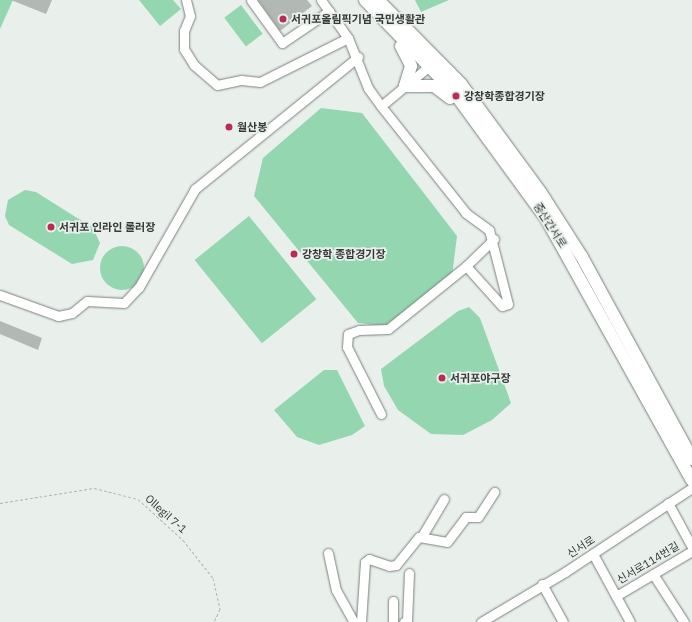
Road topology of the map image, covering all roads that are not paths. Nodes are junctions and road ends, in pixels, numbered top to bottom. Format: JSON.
{"nodes":[{"id":1,"x":186,"y":0,"type":"edge"},
{"id":2,"x":251,"y":0,"type":"edge"},
{"id":3,"x":372,"y":3,"type":"edge"},
{"id":4,"x":326,"y":4,"type":"edge"},
{"id":5,"x":348,"y":38,"type":"junction"},
{"id":6,"x":358,"y":57,"type":"junction"},
{"id":7,"x":433,"y":63,"type":"junction"},
{"id":8,"x":405,"y":86,"type":"junction"},
{"id":9,"x":381,"y":106,"type":"junction"},
{"id":10,"x":480,"y":128,"type":"junction"},
{"id":11,"x":494,"y":239,"type":"junction"},
{"id":12,"x":466,"y":266,"type":"junction"},
{"id":13,"x":0,"y":296,"type":"edge"},
{"id":14,"x":381,"y":414,"type":"dead end"},
{"id":15,"x":692,"y":459,"type":"edge"},
{"id":16,"x":692,"y":480,"type":"edge"},
{"id":17,"x":692,"y":488,"type":"edge"},
{"id":18,"x":494,"y":492,"type":"dead end"},
{"id":19,"x":444,"y":499,"type":"dead end"},
{"id":20,"x":668,"y":503,"type":"junction"},
{"id":21,"x":422,"y":536,"type":"junction"},
{"id":22,"x":692,"y":547,"type":"edge"},
{"id":23,"x":692,"y":551,"type":"edge"},
{"id":24,"x":328,"y":553,"type":"dead end"},
{"id":25,"x":593,"y":554,"type":"junction"},
{"id":26,"x":409,"y":573,"type":"dead end"},
{"id":27,"x":653,"y":574,"type":"junction"},
{"id":28,"x":542,"y":584,"type":"junction"},
{"id":29,"x":616,"y":596,"type":"junction"},
{"id":30,"x":393,"y":601,"type":"dead end"},
{"id":31,"x":496,"y":619,"type":"edge"},
{"id":32,"x":354,"y":622,"type":"edge"},
{"id":33,"x":361,"y":622,"type":"edge"},
{"id":34,"x":393,"y":622,"type":"edge"},
{"id":35,"x":404,"y":622,"type":"edge"},
{"id":36,"x":481,"y":622,"type":"edge"},
{"id":37,"x":563,"y":622,"type":"edge"},
{"id":38,"x":630,"y":622,"type":"edge"},
{"id":39,"x":684,"y":622,"type":"edge"}],
"edges":[{"from":1,"to":5,"type":"street"},
{"from":2,"to":4,"type":"street"},
{"from":3,"to":7,"type":"main road","name":"중산간서로"},
{"from":3,"to":8,"type":"main road"},
{"from":4,"to":5,"type":"street"},
{"from":5,"to":6,"type":"street"},
{"from":6,"to":9,"type":"street"},
{"from":6,"to":13,"type":"street"},
{"from":7,"to":8,"type":"street"},
{"from":7,"to":10,"type":"main road","name":"중산간서로"},
{"from":7,"to":15,"type":"main road","name":"중산간서로"},
{"from":8,"to":9,"type":"street"},
{"from":8,"to":10,"type":"main road"},
{"from":9,"to":11,"type":"street"},
{"from":10,"to":16,"type":"main road","name":"중산간서로"},
{"from":11,"to":12,"type":"street"},
{"from":11,"to":12,"type":"street"},
{"from":12,"to":14,"type":"street"},
{"from":17,"to":20,"type":"street","name":"신서로"},
{"from":18,"to":21,"type":"street"},
{"from":19,"to":21,"type":"street"},
{"from":20,"to":22,"type":"street"},
{"from":20,"to":25,"type":"street","name":"신서로"},
{"from":21,"to":33,"type":"street"},
{"from":23,"to":27,"type":"street","name":"신서로114번길"},
{"from":24,"to":32,"type":"street"},
{"from":25,"to":28,"type":"street","name":"신서로"},
{"from":25,"to":29,"type":"street","name":"신서로114번길"},
{"from":26,"to":35,"type":"street"},
{"from":27,"to":29,"type":"street","name":"신서로114번길"},
{"from":27,"to":39,"type":"street"},
{"from":28,"to":31,"type":"street","name":"신서로"},
{"from":28,"to":37,"type":"street"},
{"from":29,"to":38,"type":"street","name":"신서로114번길"},
{"from":30,"to":34,"type":"street"},
{"from":31,"to":36,"type":"street","name":"신서로"}]}
